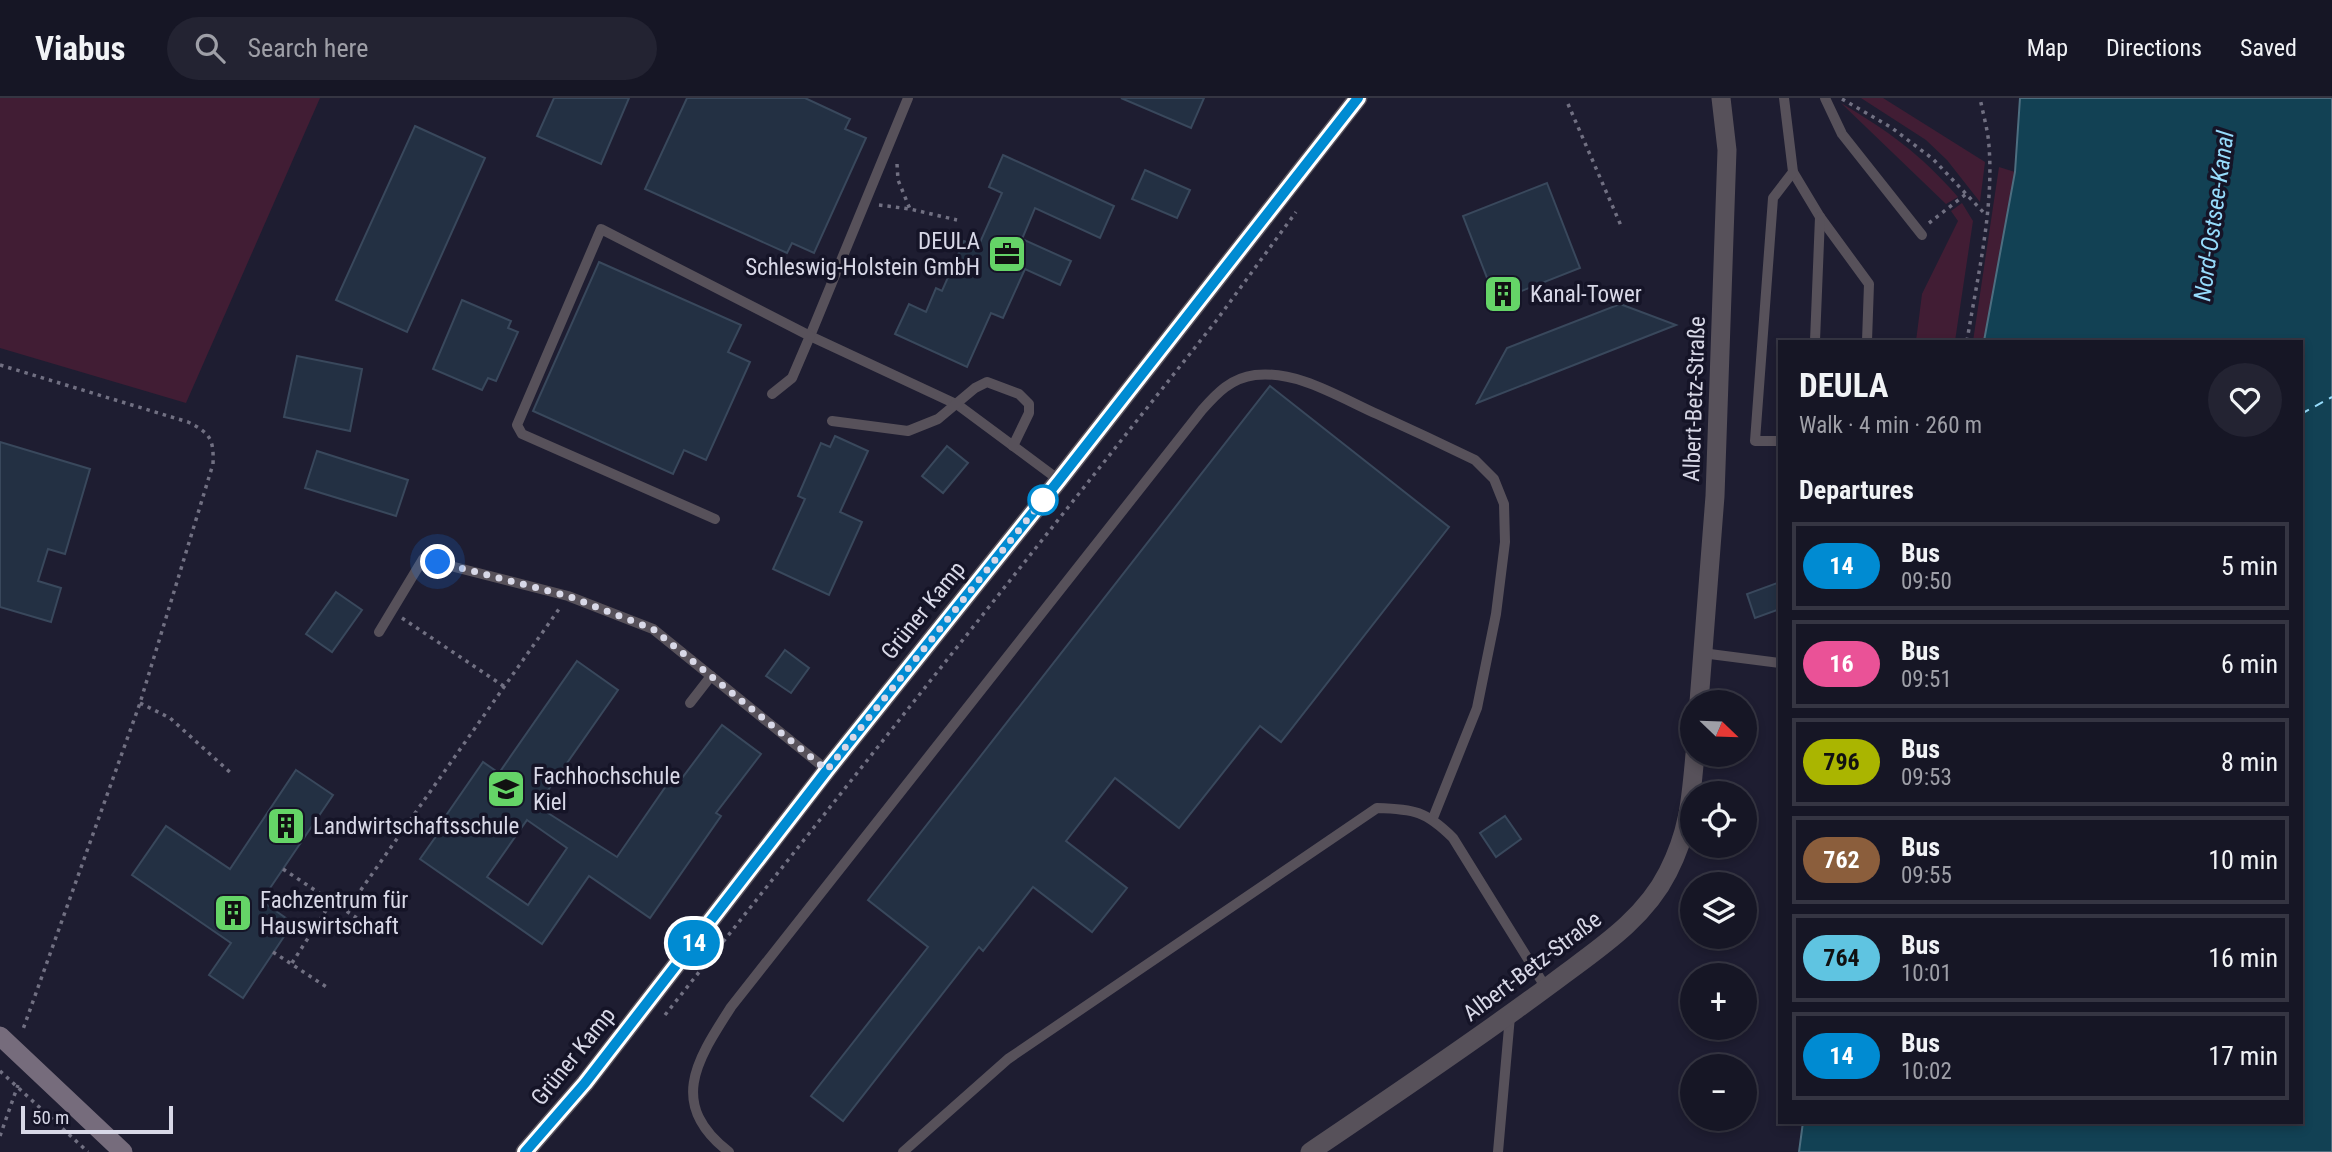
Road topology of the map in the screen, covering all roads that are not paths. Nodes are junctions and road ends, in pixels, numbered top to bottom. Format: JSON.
{"nodes":[{"id":1,"x":908,"y":98,"type":"edge"},
{"id":2,"x":1358,"y":98,"type":"edge"},
{"id":3,"x":1721,"y":98,"type":"edge"},
{"id":4,"x":1784,"y":98,"type":"edge"},
{"id":5,"x":1825,"y":98,"type":"edge"},
{"id":6,"x":1793,"y":172,"type":"junction"},
{"id":7,"x":1820,"y":217,"type":"junction"},
{"id":8,"x":1920,"y":233,"type":"road end"},
{"id":9,"x":810,"y":336,"type":"junction"},
{"id":10,"x":1815,"y":340,"type":"edge"},
{"id":11,"x":1867,"y":340,"type":"edge"},
{"id":12,"x":772,"y":394,"type":"dead end"},
{"id":13,"x":958,"y":405,"type":"junction"},
{"id":14,"x":832,"y":421,"type":"dead end"},
{"id":15,"x":1778,"y":441,"type":"edge"},
{"id":16,"x":1013,"y":446,"type":"junction"},
{"id":17,"x":1059,"y":480,"type":"junction"},
{"id":18,"x":715,"y":519,"type":"dead end"},
{"id":19,"x":379,"y":632,"type":"dead end"},
{"id":20,"x":1702,"y":653,"type":"junction"},
{"id":21,"x":1778,"y":663,"type":"edge"},
{"id":22,"x":711,"y":676,"type":"junction"},
{"id":23,"x":1700,"y":690,"type":"edge"},
{"id":24,"x":690,"y":703,"type":"dead end"},
{"id":25,"x":1694,"y":767,"type":"edge"},
{"id":26,"x":827,"y":770,"type":"junction"},
{"id":27,"x":1433,"y":818,"type":"junction"},
{"id":28,"x":1546,"y":988,"type":"junction"},
{"id":29,"x":1510,"y":1015,"type":"junction"},
{"id":30,"x":0,"y":1036,"type":"edge"},
{"id":31,"x":123,"y":1152,"type":"edge"},
{"id":32,"x":525,"y":1152,"type":"edge"},
{"id":33,"x":729,"y":1152,"type":"edge"},
{"id":34,"x":903,"y":1152,"type":"edge"},
{"id":35,"x":1310,"y":1152,"type":"edge"},
{"id":36,"x":1498,"y":1152,"type":"edge"}],
"edges":[{"from":1,"to":9,"type":"lane"},
{"from":2,"to":17,"type":"street","name":"Grüner Kamp"},
{"from":3,"to":20,"type":"street","name":"Albert-Betz-Straße"},
{"from":4,"to":6,"type":"lane"},
{"from":5,"to":8,"type":"lane"},
{"from":6,"to":7,"type":"lane"},
{"from":6,"to":15,"type":"lane"},
{"from":7,"to":10,"type":"lane"},
{"from":7,"to":11,"type":"lane"},
{"from":9,"to":12,"type":"lane"},
{"from":9,"to":13,"type":"lane"},
{"from":9,"to":18,"type":"lane"},
{"from":13,"to":14,"type":"lane"},
{"from":13,"to":16,"type":"lane"},
{"from":13,"to":16,"type":"lane"},
{"from":16,"to":17,"type":"lane"},
{"from":17,"to":26,"type":"street","name":"Grüner Kamp"},
{"from":19,"to":22,"type":"lane"},
{"from":20,"to":21,"type":"lane"},
{"from":20,"to":23,"type":"street","name":"Albert-Betz-Straße"},
{"from":22,"to":24,"type":"lane"},
{"from":22,"to":26,"type":"lane"},
{"from":25,"to":28,"type":"street","name":"Albert-Betz-Straße"},
{"from":26,"to":32,"type":"street","name":"Grüner Kamp"},
{"from":27,"to":28,"type":"lane"},
{"from":27,"to":33,"type":"lane"},
{"from":27,"to":34,"type":"lane"},
{"from":28,"to":29,"type":"street","name":"Albert-Betz-Straße"},
{"from":29,"to":35,"type":"street","name":"Albert-Betz-Straße"},
{"from":29,"to":36,"type":"lane"},
{"from":30,"to":31,"type":"main road"}]}
